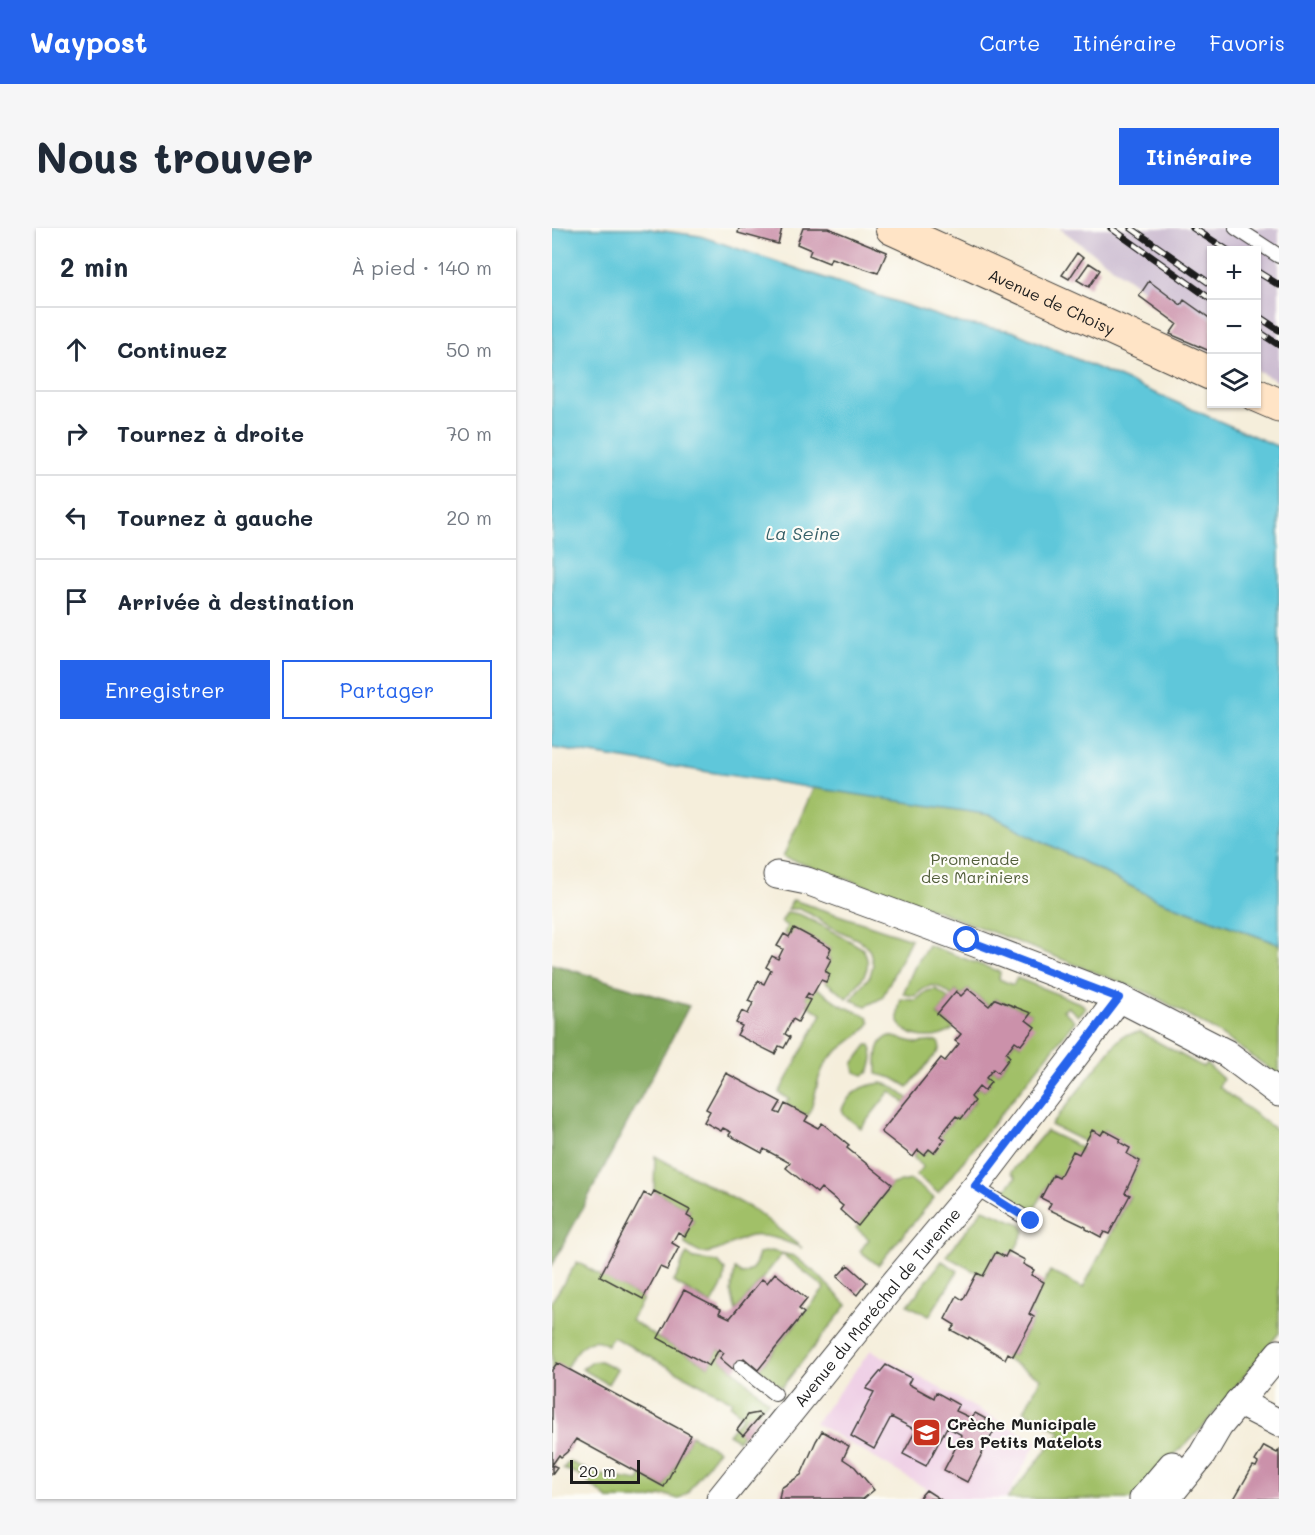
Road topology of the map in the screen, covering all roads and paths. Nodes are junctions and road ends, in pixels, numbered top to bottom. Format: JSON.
{"nodes":[{"id":1,"x":892,"y":228,"type":"edge"},
{"id":2,"x":1236,"y":228,"type":"edge"},
{"id":3,"x":1279,"y":256,"type":"edge"},
{"id":4,"x":1207,"y":372,"type":"edge"},
{"id":5,"x":1261,"y":397,"type":"edge"},
{"id":6,"x":1279,"y":405,"type":"edge"},
{"id":7,"x":777,"y":875,"type":"dead end"},
{"id":8,"x":1119,"y":998,"type":"junction"},
{"id":9,"x":1279,"y":1093,"type":"edge"},
{"id":10,"x":975,"y":1186,"type":"junction"},
{"id":11,"x":1031,"y":1221,"type":"dead end"},
{"id":12,"x":1279,"y":1353,"type":"edge"},
{"id":13,"x":741,"y":1367,"type":"dead end"},
{"id":14,"x":775,"y":1394,"type":"dead end"},
{"id":15,"x":1238,"y":1402,"type":"junction"},
{"id":16,"x":1279,"y":1423,"type":"edge"},
{"id":17,"x":1219,"y":1426,"type":"junction"},
{"id":18,"x":720,"y":1499,"type":"edge"},
{"id":19,"x":1143,"y":1499,"type":"edge"},
{"id":20,"x":1166,"y":1499,"type":"edge"}],
"edges":[{"from":1,"to":4,"type":"main road","name":"Avenue de Choisy"},
{"from":2,"to":3,"type":"lane"},
{"from":5,"to":6,"type":"main road"},
{"from":7,"to":8,"type":"street"},
{"from":8,"to":9,"type":"street"},
{"from":8,"to":10,"type":"street","name":"Avenue du Maréchal de Turenne"},
{"from":10,"to":11,"type":"lane"},
{"from":10,"to":18,"type":"street","name":"Avenue du Maréchal de Turenne"},
{"from":12,"to":15,"type":"street"},
{"from":13,"to":14,"type":"lane"},
{"from":15,"to":16,"type":"street"},
{"from":15,"to":17,"type":"street"},
{"from":17,"to":19,"type":"street"},
{"from":17,"to":20,"type":"street"}]}
